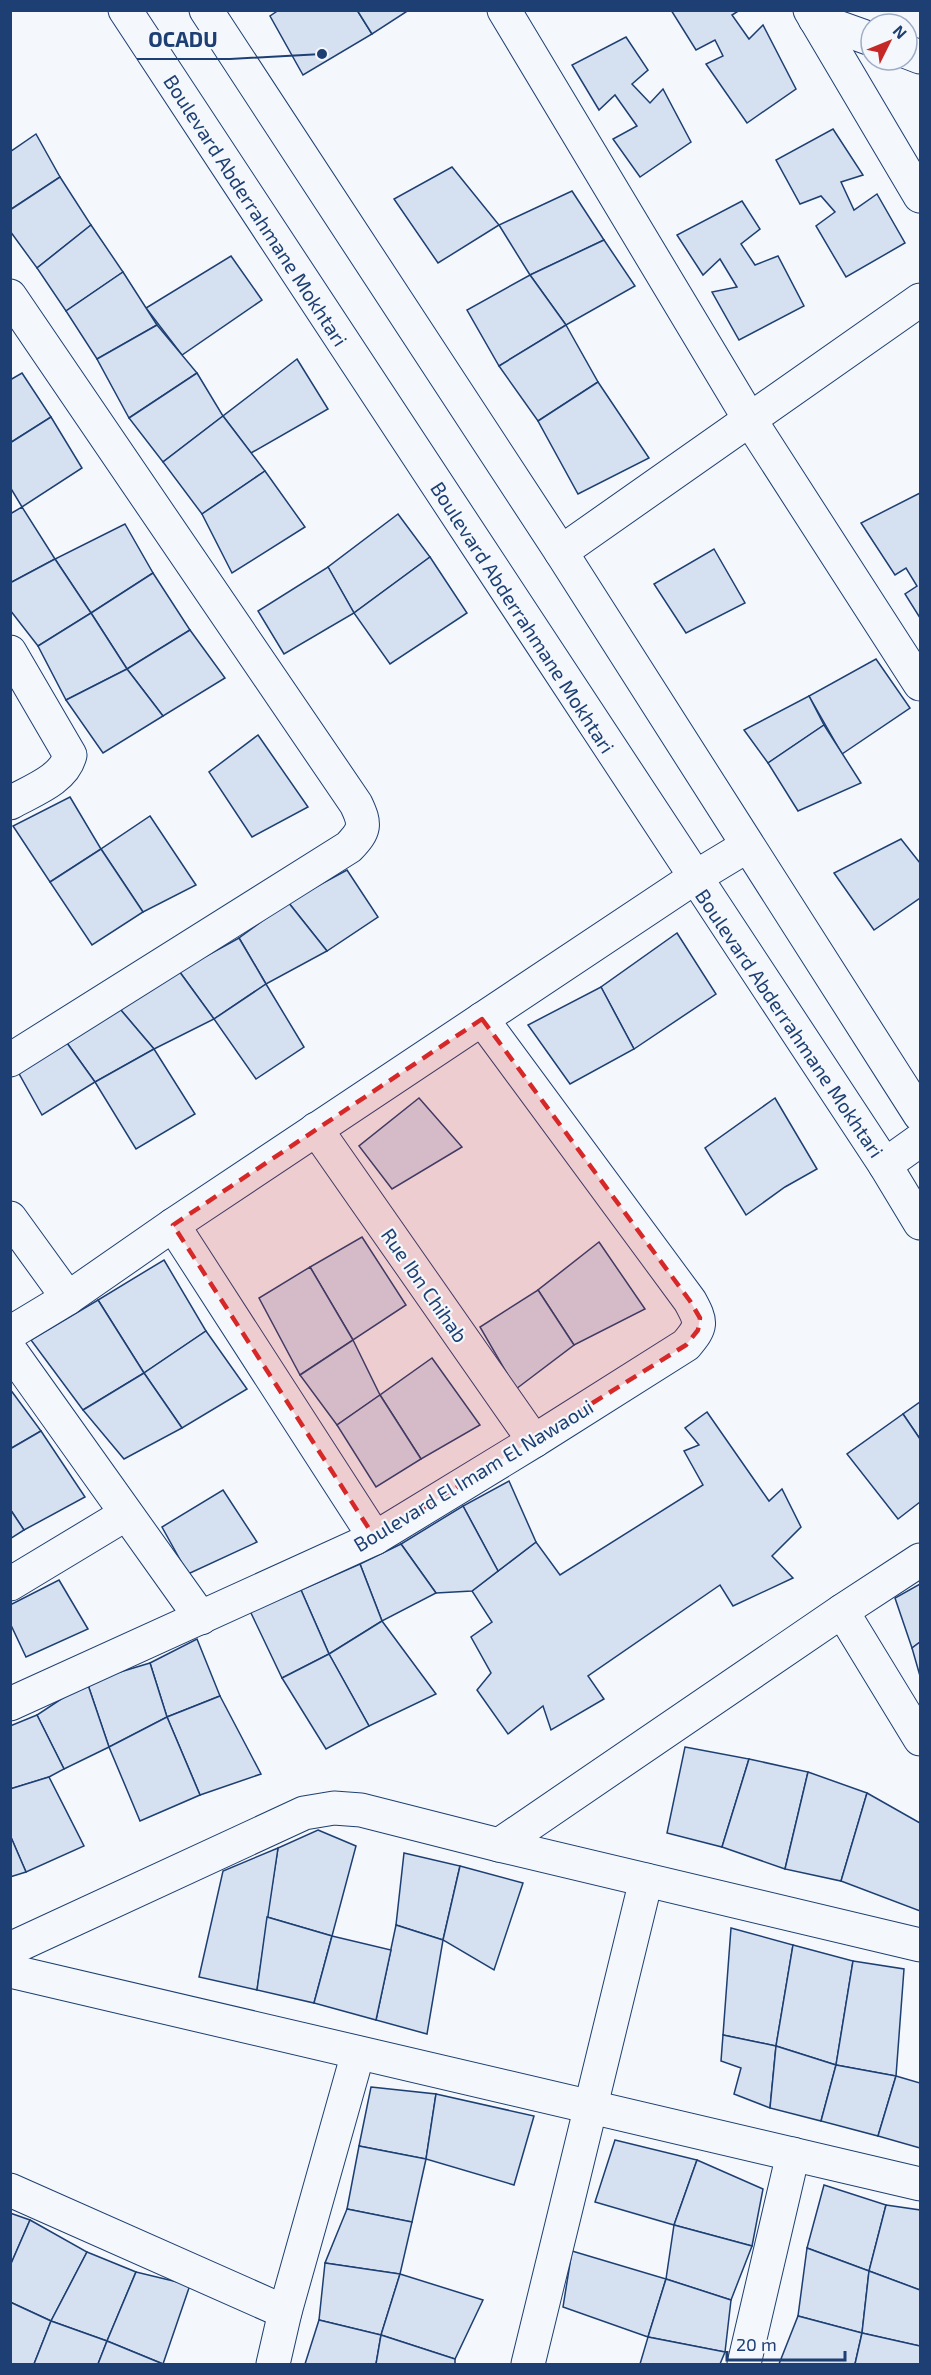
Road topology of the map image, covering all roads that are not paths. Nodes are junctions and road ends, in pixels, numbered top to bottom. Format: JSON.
{"nodes":[{"id":1,"x":125,"y":10,"type":"edge"},
{"id":2,"x":206,"y":10,"type":"edge"},
{"id":3,"x":504,"y":10,"type":"edge"},
{"id":4,"x":813,"y":15,"type":"edge"},
{"id":5,"x":859,"y":34,"type":"edge"},
{"id":6,"x":921,"y":196,"type":"edge"},
{"id":7,"x":10,"y":296,"type":"edge"},
{"id":8,"x":921,"y":300,"type":"edge"},
{"id":9,"x":750,"y":420,"type":"junction"},
{"id":10,"x":561,"y":552,"type":"junction"},
{"id":11,"x":10,"y":652,"type":"edge"},
{"id":12,"x":921,"y":684,"type":"edge"},
{"id":13,"x":10,"y":803,"type":"edge"},
{"id":14,"x":747,"y":846,"type":"junction"},
{"id":15,"x":694,"y":878,"type":"junction"},
{"id":16,"x":482,"y":1019,"type":"junction"},
{"id":17,"x":10,"y":1060,"type":"edge"},
{"id":18,"x":921,"y":1115,"type":"edge"},
{"id":19,"x":316,"y":1129,"type":"junction"},
{"id":20,"x":921,"y":1140,"type":"edge"},
{"id":21,"x":885,"y":1165,"type":"junction"},
{"id":22,"x":10,"y":1218,"type":"edge"},
{"id":23,"x":921,"y":1223,"type":"edge"},
{"id":24,"x":172,"y":1225,"type":"junction"},
{"id":25,"x":68,"y":1298,"type":"junction"},
{"id":26,"x":10,"y":1333,"type":"edge"},
{"id":27,"x":10,"y":1350,"type":"edge"},
{"id":28,"x":534,"y":1441,"type":"junction"},
{"id":29,"x":126,"y":1514,"type":"junction"},
{"id":30,"x":375,"y":1538,"type":"junction"},
{"id":31,"x":921,"y":1560,"type":"edge"},
{"id":32,"x":10,"y":1584,"type":"edge"},
{"id":33,"x":842,"y":1611,"type":"junction"},
{"id":34,"x":201,"y":1618,"type":"junction"},
{"id":35,"x":10,"y":1704,"type":"edge"},
{"id":36,"x":921,"y":1738,"type":"edge"},
{"id":37,"x":499,"y":1845,"type":"junction"},
{"id":38,"x":646,"y":1880,"type":"junction"},
{"id":39,"x":921,"y":1945,"type":"edge"},
{"id":40,"x":10,"y":1949,"type":"edge"},
{"id":41,"x":10,"y":1971,"type":"edge"},
{"id":42,"x":358,"y":2053,"type":"junction"},
{"id":43,"x":591,"y":2107,"type":"junction"},
{"id":44,"x":793,"y":2154,"type":"junction"},
{"id":45,"x":921,"y":2184,"type":"edge"},
{"id":46,"x":10,"y":2190,"type":"edge"},
{"id":47,"x":285,"y":2312,"type":"junction"},
{"id":48,"x":273,"y":2364,"type":"edge"},
{"id":49,"x":528,"y":2364,"type":"edge"},
{"id":50,"x":744,"y":2364,"type":"edge"}],
"edges":[{"from":1,"to":15,"type":"street","name":"Boulevard Abderrahmane Mokhtari"},
{"from":2,"to":10,"type":"street"},
{"from":3,"to":9,"type":"street"},
{"from":4,"to":5,"type":"street"},
{"from":4,"to":6,"type":"street"},
{"from":7,"to":17,"type":"street"},
{"from":8,"to":9,"type":"street"},
{"from":9,"to":10,"type":"street"},
{"from":9,"to":12,"type":"street"},
{"from":10,"to":14,"type":"street"},
{"from":11,"to":13,"type":"street"},
{"from":14,"to":15,"type":"street"},
{"from":14,"to":18,"type":"street"},
{"from":15,"to":16,"type":"street"},
{"from":15,"to":21,"type":"street","name":"Boulevard Abderrahmane Mokhtari"},
{"from":16,"to":19,"type":"street"},
{"from":16,"to":28,"type":"street","name":"Boulevard El Imam El Nawaoui"},
{"from":19,"to":24,"type":"street"},
{"from":19,"to":28,"type":"street","name":"Rue Ibn Chihab"},
{"from":20,"to":21,"type":"street"},
{"from":21,"to":23,"type":"street","name":"Boulevard Abderrahmane Mokhtari"},
{"from":22,"to":25,"type":"street"},
{"from":24,"to":25,"type":"street"},
{"from":24,"to":30,"type":"street"},
{"from":25,"to":26,"type":"street"},
{"from":27,"to":29,"type":"street"},
{"from":28,"to":30,"type":"street","name":"Boulevard El Imam El Nawaoui"},
{"from":29,"to":32,"type":"street"},
{"from":29,"to":34,"type":"street"},
{"from":30,"to":34,"type":"street","name":"Boulevard El Imam El Nawaoui"},
{"from":31,"to":33,"type":"street"},
{"from":33,"to":36,"type":"street"},
{"from":33,"to":37,"type":"street"},
{"from":34,"to":35,"type":"street","name":"Boulevard El Imam El Nawaoui"},
{"from":37,"to":38,"type":"street"},
{"from":37,"to":40,"type":"street"},
{"from":38,"to":39,"type":"street"},
{"from":38,"to":43,"type":"street"},
{"from":41,"to":42,"type":"street"},
{"from":42,"to":43,"type":"street"},
{"from":42,"to":47,"type":"street"},
{"from":43,"to":44,"type":"street"},
{"from":43,"to":49,"type":"street"},
{"from":44,"to":45,"type":"street"},
{"from":44,"to":50,"type":"street"},
{"from":46,"to":47,"type":"street"},
{"from":47,"to":48,"type":"street"}]}
